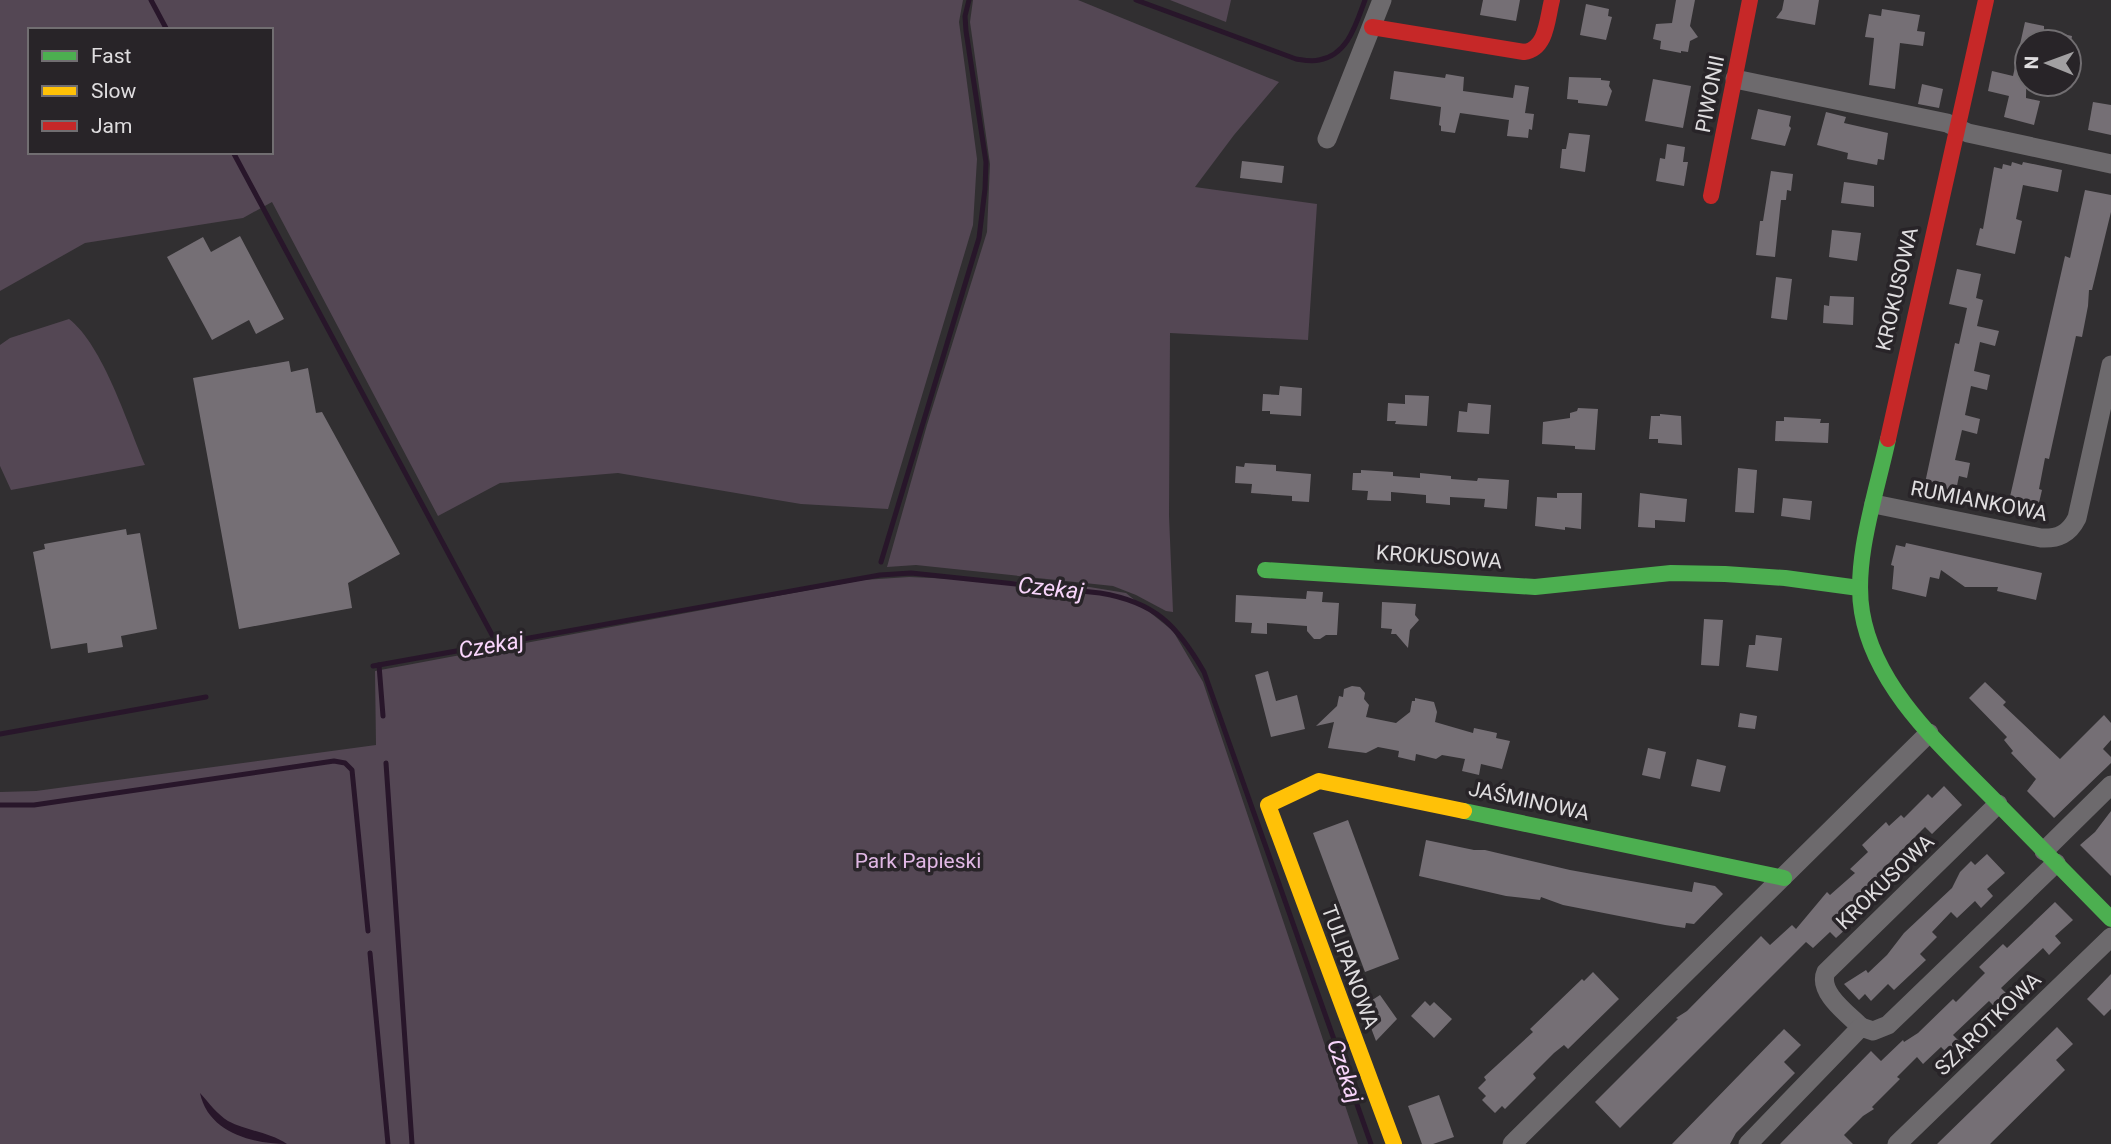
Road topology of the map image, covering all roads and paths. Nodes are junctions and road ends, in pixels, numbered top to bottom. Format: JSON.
{"nodes":[{"id":1,"x":1382,"y":0,"type":"edge"},
{"id":2,"x":1552,"y":0,"type":"edge"},
{"id":3,"x":1750,"y":0,"type":"edge"},
{"id":4,"x":1986,"y":0,"type":"edge"},
{"id":5,"x":1373,"y":27,"type":"junction"},
{"id":6,"x":1735,"y":79,"type":"junction"},
{"id":7,"x":1956,"y":128,"type":"junction"},
{"id":8,"x":1327,"y":139,"type":"dead end"},
{"id":9,"x":2111,"y":164,"type":"edge"},
{"id":10,"x":1712,"y":196,"type":"dead end"},
{"id":11,"x":2111,"y":365,"type":"edge"},
{"id":12,"x":1874,"y":504,"type":"junction"},
{"id":13,"x":1265,"y":570,"type":"dead end"},
{"id":14,"x":1860,"y":588,"type":"junction"},
{"id":15,"x":1928,"y":733,"type":"junction"},
{"id":16,"x":2111,"y":785,"type":"edge"},
{"id":17,"x":1998,"y":804,"type":"junction"},
{"id":18,"x":1268,"y":805,"type":"joint"},
{"id":19,"x":2050,"y":857,"type":"junction"},
{"id":20,"x":1784,"y":878,"type":"junction"},
{"id":21,"x":2111,"y":919,"type":"edge"},
{"id":22,"x":2111,"y":937,"type":"edge"},
{"id":23,"x":1861,"y":1027,"type":"junction"},
{"id":24,"x":1394,"y":1144,"type":"edge"},
{"id":25,"x":1512,"y":1144,"type":"edge"},
{"id":26,"x":1748,"y":1144,"type":"edge"},
{"id":27,"x":1896,"y":1144,"type":"edge"}],
"edges":[{"from":1,"to":5,"type":"street"},
{"from":2,"to":5,"type":"street"},
{"from":3,"to":6,"type":"street","name":"PIWONII"},
{"from":4,"to":7,"type":"street","name":"KROKUSOWA"},
{"from":5,"to":8,"type":"street"},
{"from":6,"to":7,"type":"street"},
{"from":6,"to":10,"type":"street","name":"PIWONII"},
{"from":7,"to":9,"type":"street"},
{"from":7,"to":12,"type":"street","name":"KROKUSOWA"},
{"from":11,"to":12,"type":"street","name":"RUMIANKOWA"},
{"from":12,"to":14,"type":"street","name":"KROKUSOWA"},
{"from":13,"to":14,"type":"street","name":"KROKUSOWA"},
{"from":14,"to":15,"type":"street","name":"KROKUSOWA"},
{"from":15,"to":17,"type":"street","name":"KROKUSOWA"},
{"from":15,"to":20,"type":"street"},
{"from":16,"to":19,"type":"street"},
{"from":17,"to":19,"type":"street","name":"KROKUSOWA"},
{"from":17,"to":23,"type":"street","name":"KROKUSOWA"},
{"from":18,"to":20,"type":"street","name":"JAŚMINOWA"},
{"from":18,"to":24,"type":"street","name":"TULIPANOWA"},
{"from":19,"to":21,"type":"street","name":"KROKUSOWA"},
{"from":19,"to":23,"type":"street"},
{"from":20,"to":25,"type":"street"},
{"from":22,"to":27,"type":"street","name":"SZAROTKOWA"},
{"from":23,"to":26,"type":"street"}]}
